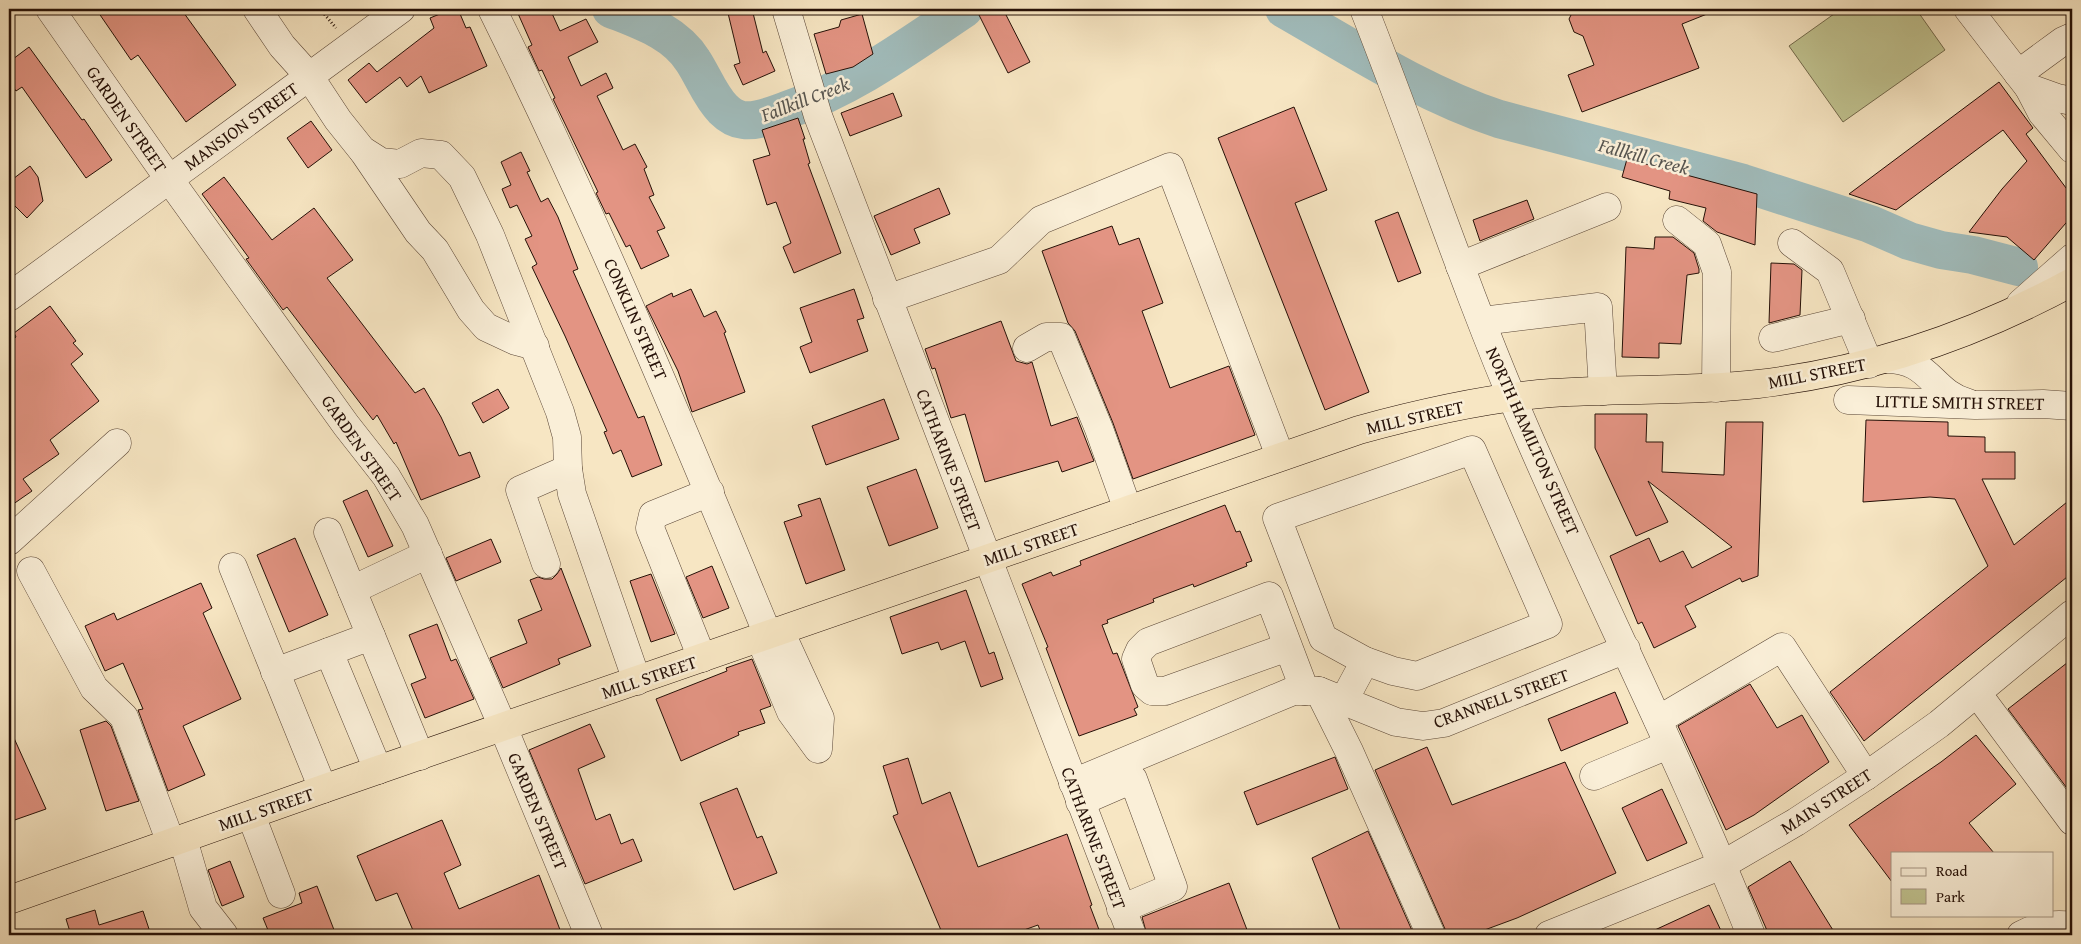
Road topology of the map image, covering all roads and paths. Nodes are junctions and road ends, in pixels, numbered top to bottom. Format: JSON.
{"nodes":[{"id":1,"x":50,"y":9,"type":"edge"},
{"id":2,"x":257,"y":9,"type":"edge"},
{"id":3,"x":401,"y":9,"type":"edge"},
{"id":4,"x":492,"y":9,"type":"edge"},
{"id":5,"x":786,"y":9,"type":"edge"},
{"id":6,"x":1364,"y":9,"type":"edge"},
{"id":7,"x":1968,"y":9,"type":"edge"},
{"id":8,"x":2072,"y":37,"type":"edge"},
{"id":9,"x":309,"y":76,"type":"junction"},
{"id":10,"x":2023,"y":81,"type":"junction"},
{"id":11,"x":2072,"y":102,"type":"edge"},
{"id":12,"x":2072,"y":120,"type":"edge"},
{"id":13,"x":2072,"y":149,"type":"edge"},
{"id":14,"x":362,"y":150,"type":"junction"},
{"id":15,"x":169,"y":179,"type":"junction"},
{"id":16,"x":1607,"y":206,"type":"dead end"},
{"id":17,"x":1677,"y":220,"type":"dead end"},
{"id":18,"x":1792,"y":244,"type":"dead end"},
{"id":19,"x":2072,"y":258,"type":"edge"},
{"id":20,"x":1460,"y":266,"type":"junction"},
{"id":21,"x":2072,"y":282,"type":"edge"},
{"id":22,"x":9,"y":297,"type":"edge"},
{"id":23,"x":887,"y":299,"type":"junction"},
{"id":24,"x":2010,"y":313,"type":"junction"},
{"id":25,"x":1851,"y":319,"type":"junction"},
{"id":26,"x":1482,"y":321,"type":"junction"},
{"id":27,"x":1773,"y":338,"type":"dead end"},
{"id":28,"x":535,"y":346,"type":"junction"},
{"id":29,"x":1027,"y":348,"type":"dead end"},
{"id":30,"x":1878,"y":362,"type":"junction"},
{"id":31,"x":1716,"y":388,"type":"junction"},
{"id":32,"x":1603,"y":391,"type":"junction"},
{"id":33,"x":1512,"y":398,"type":"junction"},
{"id":34,"x":1848,"y":400,"type":"dead end"},
{"id":35,"x":1974,"y":405,"type":"junction"},
{"id":36,"x":2072,"y":406,"type":"edge"},
{"id":37,"x":117,"y":443,"type":"dead end"},
{"id":38,"x":1280,"y":456,"type":"junction"},
{"id":39,"x":568,"y":469,"type":"junction"},
{"id":40,"x":710,"y":492,"type":"junction"},
{"id":41,"x":1128,"y":510,"type":"junction"},
{"id":42,"x":328,"y":532,"type":"dead end"},
{"id":43,"x":9,"y":541,"type":"edge"},
{"id":44,"x":428,"y":554,"type":"junction"},
{"id":45,"x":987,"y":559,"type":"junction"},
{"id":46,"x":546,"y":564,"type":"dead end"},
{"id":47,"x":233,"y":567,"type":"dead end"},
{"id":48,"x":31,"y":571,"type":"dead end"},
{"id":49,"x":352,"y":590,"type":"junction"},
{"id":50,"x":2072,"y":614,"type":"edge"},
{"id":51,"x":770,"y":635,"type":"junction"},
{"id":52,"x":371,"y":636,"type":"junction"},
{"id":53,"x":1288,"y":647,"type":"junction"},
{"id":54,"x":1626,"y":649,"type":"junction"},
{"id":55,"x":329,"y":652,"type":"junction"},
{"id":56,"x":702,"y":658,"type":"junction"},
{"id":57,"x":1365,"y":661,"type":"junction"},
{"id":58,"x":275,"y":672,"type":"junction"},
{"id":59,"x":637,"y":681,"type":"junction"},
{"id":60,"x":1312,"y":691,"type":"junction"},
{"id":61,"x":1978,"y":693,"type":"junction"},
{"id":62,"x":1344,"y":700,"type":"junction"},
{"id":63,"x":1658,"y":720,"type":"junction"},
{"id":64,"x":502,"y":727,"type":"junction"},
{"id":65,"x":1668,"y":745,"type":"junction"},
{"id":66,"x":420,"y":756,"type":"junction"},
{"id":67,"x":378,"y":770,"type":"junction"},
{"id":68,"x":1594,"y":776,"type":"dead end"},
{"id":69,"x":1866,"y":776,"type":"junction"},
{"id":70,"x":323,"y":789,"type":"junction"},
{"id":71,"x":1077,"y":793,"type":"junction"},
{"id":72,"x":251,"y":815,"type":"junction"},
{"id":73,"x":2072,"y":821,"type":"edge"},
{"id":74,"x":177,"y":841,"type":"junction"},
{"id":75,"x":1722,"y":865,"type":"junction"},
{"id":76,"x":281,"y":894,"type":"dead end"},
{"id":77,"x":9,"y":900,"type":"edge"},
{"id":78,"x":1121,"y":909,"type":"junction"},
{"id":79,"x":2072,"y":926,"type":"edge"},
{"id":80,"x":224,"y":935,"type":"edge"},
{"id":81,"x":589,"y":935,"type":"edge"},
{"id":82,"x":1132,"y":935,"type":"edge"},
{"id":83,"x":1431,"y":935,"type":"edge"},
{"id":84,"x":1549,"y":935,"type":"edge"},
{"id":85,"x":1751,"y":935,"type":"edge"},
{"id":86,"x":2021,"y":935,"type":"edge"}],
"edges":[{"from":1,"to":15,"type":"street","name":"GARDEN STREET"},
{"from":2,"to":9,"type":"street"},
{"from":3,"to":9,"type":"street","name":"MANSION STREET"},
{"from":4,"to":40,"type":"street","name":"CONKLIN STREET"},
{"from":5,"to":23,"type":"street","name":"CATHARINE STREET"},
{"from":6,"to":20,"type":"street","name":"NORTH HAMILTON STREET"},
{"from":7,"to":10,"type":"street"},
{"from":8,"to":10,"type":"street"},
{"from":9,"to":14,"type":"street"},
{"from":9,"to":15,"type":"street","name":"MANSION STREET"},
{"from":10,"to":11,"type":"street"},
{"from":10,"to":12,"type":"street"},
{"from":10,"to":13,"type":"street"},
{"from":14,"to":28,"type":"street"},
{"from":14,"to":28,"type":"street"},
{"from":15,"to":22,"type":"street","name":"MANSION STREET"},
{"from":15,"to":44,"type":"street","name":"GARDEN STREET"},
{"from":16,"to":20,"type":"street"},
{"from":17,"to":31,"type":"street"},
{"from":18,"to":25,"type":"street"},
{"from":19,"to":24,"type":"street"},
{"from":20,"to":26,"type":"street","name":"NORTH HAMILTON STREET"},
{"from":21,"to":24,"type":"highway","name":"MILL STREET"},
{"from":23,"to":38,"type":"street"},
{"from":23,"to":45,"type":"street","name":"CATHARINE STREET"},
{"from":24,"to":30,"type":"highway","name":"MILL STREET"},
{"from":25,"to":27,"type":"street"},
{"from":25,"to":30,"type":"street"},
{"from":26,"to":32,"type":"street"},
{"from":26,"to":33,"type":"street","name":"NORTH HAMILTON STREET"},
{"from":28,"to":39,"type":"street"},
{"from":29,"to":41,"type":"street"},
{"from":30,"to":31,"type":"highway","name":"MILL STREET"},
{"from":30,"to":35,"type":"street"},
{"from":31,"to":32,"type":"highway","name":"MILL STREET"},
{"from":32,"to":33,"type":"highway","name":"MILL STREET"},
{"from":33,"to":38,"type":"highway","name":"MILL STREET"},
{"from":33,"to":54,"type":"street","name":"NORTH HAMILTON STREET"},
{"from":34,"to":35,"type":"street","name":"LITTLE SMITH STREET"},
{"from":35,"to":36,"type":"street","name":"LITTLE SMITH STREET"},
{"from":37,"to":43,"type":"street"},
{"from":38,"to":41,"type":"highway","name":"MILL STREET"},
{"from":39,"to":46,"type":"street"},
{"from":39,"to":59,"type":"street"},
{"from":40,"to":51,"type":"street","name":"CONKLIN STREET"},
{"from":40,"to":56,"type":"street"},
{"from":41,"to":45,"type":"highway","name":"MILL STREET"},
{"from":42,"to":49,"type":"street"},
{"from":44,"to":49,"type":"street"},
{"from":44,"to":64,"type":"street","name":"GARDEN STREET"},
{"from":45,"to":51,"type":"highway","name":"MILL STREET"},
{"from":45,"to":71,"type":"street","name":"CATHARINE STREET"},
{"from":47,"to":58,"type":"street"},
{"from":48,"to":74,"type":"street"},
{"from":49,"to":52,"type":"street"},
{"from":50,"to":61,"type":"street","name":"MAIN STREET"},
{"from":51,"to":56,"type":"highway","name":"MILL STREET"},
{"from":52,"to":55,"type":"street"},
{"from":52,"to":66,"type":"street"},
{"from":53,"to":53,"type":"street"},
{"from":53,"to":60,"type":"street"},
{"from":54,"to":62,"type":"street","name":"CRANNELL STREET"},
{"from":54,"to":63,"type":"street","name":"NORTH HAMILTON STREET"},
{"from":55,"to":58,"type":"street"},
{"from":55,"to":67,"type":"street"},
{"from":56,"to":59,"type":"highway","name":"MILL STREET"},
{"from":57,"to":57,"type":"street"},
{"from":57,"to":62,"type":"street"},
{"from":58,"to":70,"type":"street"},
{"from":59,"to":64,"type":"highway","name":"MILL STREET"},
{"from":60,"to":62,"type":"street","name":"CRANNELL STREET"},
{"from":60,"to":71,"type":"street"},
{"from":60,"to":83,"type":"street"},
{"from":61,"to":69,"type":"street","name":"MAIN STREET"},
{"from":61,"to":73,"type":"street"},
{"from":63,"to":65,"type":"street","name":"NORTH HAMILTON STREET"},
{"from":63,"to":69,"type":"street"},
{"from":64,"to":66,"type":"highway","name":"MILL STREET"},
{"from":64,"to":81,"type":"street","name":"GARDEN STREET"},
{"from":65,"to":68,"type":"street"},
{"from":65,"to":75,"type":"street","name":"NORTH HAMILTON STREET"},
{"from":66,"to":67,"type":"highway","name":"MILL STREET"},
{"from":67,"to":70,"type":"highway","name":"MILL STREET"},
{"from":69,"to":75,"type":"street","name":"MAIN STREET"},
{"from":70,"to":72,"type":"highway","name":"MILL STREET"},
{"from":71,"to":78,"type":"street","name":"CATHARINE STREET"},
{"from":71,"to":78,"type":"street"},
{"from":72,"to":74,"type":"highway","name":"MILL STREET"},
{"from":72,"to":76,"type":"street"},
{"from":74,"to":77,"type":"highway","name":"MILL STREET"},
{"from":74,"to":80,"type":"street"},
{"from":75,"to":84,"type":"street","name":"MAIN STREET"},
{"from":75,"to":85,"type":"street","name":"NORTH HAMILTON STREET"},
{"from":78,"to":82,"type":"street","name":"CATHARINE STREET"},
{"from":79,"to":86,"type":"street"}]}
